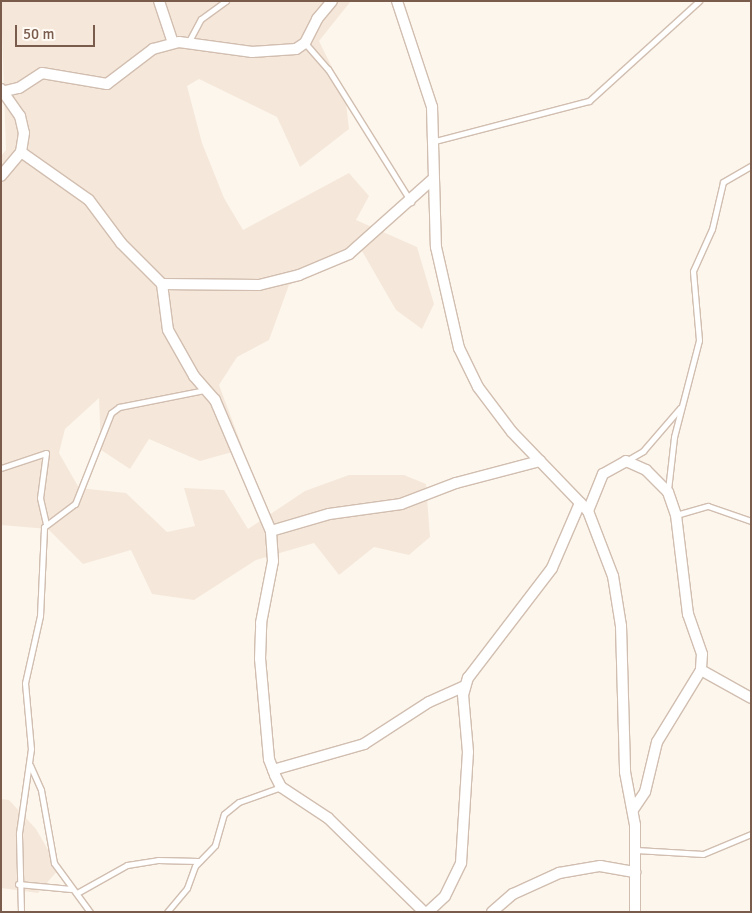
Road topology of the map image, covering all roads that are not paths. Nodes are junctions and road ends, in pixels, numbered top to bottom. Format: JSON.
{"nodes":[{"id":1,"x":159,"y":1,"type":"edge"},
{"id":2,"x":226,"y":1,"type":"edge"},
{"id":3,"x":332,"y":1,"type":"edge"},
{"id":4,"x":397,"y":1,"type":"edge"},
{"id":5,"x":699,"y":1,"type":"edge"},
{"id":6,"x":188,"y":43,"type":"junction"},
{"id":7,"x":305,"y":43,"type":"junction"},
{"id":8,"x":173,"y":44,"type":"junction"},
{"id":9,"x":2,"y":91,"type":"edge"},
{"id":10,"x":435,"y":142,"type":"junction"},
{"id":11,"x":22,"y":152,"type":"junction"},
{"id":12,"x":751,"y":166,"type":"edge"},
{"id":13,"x":1,"y":176,"type":"edge"},
{"id":14,"x":434,"y":179,"type":"junction"},
{"id":15,"x":411,"y":202,"type":"junction"},
{"id":16,"x":162,"y":284,"type":"junction"},
{"id":17,"x":205,"y":390,"type":"junction"},
{"id":18,"x":680,"y":408,"type":"junction"},
{"id":19,"x":540,"y":461,"type":"junction"},
{"id":20,"x":626,"y":461,"type":"junction"},
{"id":21,"x":1,"y":468,"type":"edge"},
{"id":22,"x":668,"y":492,"type":"junction"},
{"id":23,"x":580,"y":503,"type":"junction"},
{"id":24,"x":588,"y":511,"type":"junction"},
{"id":25,"x":676,"y":515,"type":"junction"},
{"id":26,"x":751,"y":521,"type":"edge"},
{"id":27,"x":46,"y":524,"type":"junction"},
{"id":28,"x":271,"y":532,"type":"junction"},
{"id":29,"x":701,"y":670,"type":"junction"},
{"id":30,"x":465,"y":686,"type":"junction"},
{"id":31,"x":751,"y":698,"type":"edge"},
{"id":32,"x":30,"y":765,"type":"junction"},
{"id":33,"x":273,"y":770,"type":"junction"},
{"id":34,"x":281,"y":787,"type":"junction"},
{"id":35,"x":633,"y":810,"type":"junction"},
{"id":36,"x":751,"y":834,"type":"edge"},
{"id":37,"x":636,"y":850,"type":"junction"},
{"id":38,"x":198,"y":861,"type":"junction"},
{"id":39,"x":635,"y":872,"type":"junction"},
{"id":40,"x":18,"y":884,"type":"junction"},
{"id":41,"x":72,"y":889,"type":"junction"},
{"id":42,"x":77,"y":893,"type":"junction"},
{"id":43,"x":22,"y":912,"type":"edge"},
{"id":44,"x":90,"y":912,"type":"edge"},
{"id":45,"x":167,"y":912,"type":"edge"},
{"id":46,"x":424,"y":912,"type":"edge"},
{"id":47,"x":428,"y":912,"type":"edge"},
{"id":48,"x":492,"y":912,"type":"edge"},
{"id":49,"x":635,"y":912,"type":"edge"}],
"edges":[{"from":1,"to":8,"type":"street"},
{"from":2,"to":6,"type":"lane"},
{"from":3,"to":7,"type":"street"},
{"from":4,"to":10,"type":"street"},
{"from":5,"to":10,"type":"lane"},
{"from":6,"to":7,"type":"street"},
{"from":6,"to":8,"type":"street"},
{"from":7,"to":15,"type":"lane"},
{"from":8,"to":9,"type":"street"},
{"from":9,"to":11,"type":"street"},
{"from":10,"to":14,"type":"street"},
{"from":11,"to":13,"type":"street"},
{"from":11,"to":16,"type":"street"},
{"from":12,"to":18,"type":"lane"},
{"from":14,"to":15,"type":"street"},
{"from":14,"to":19,"type":"street"},
{"from":15,"to":16,"type":"street"},
{"from":16,"to":17,"type":"street"},
{"from":17,"to":27,"type":"lane"},
{"from":17,"to":28,"type":"street"},
{"from":18,"to":20,"type":"lane"},
{"from":18,"to":22,"type":"lane"},
{"from":19,"to":23,"type":"street"},
{"from":19,"to":28,"type":"street"},
{"from":20,"to":22,"type":"street"},
{"from":20,"to":24,"type":"street"},
{"from":21,"to":27,"type":"lane"},
{"from":22,"to":25,"type":"street"},
{"from":23,"to":24,"type":"street"},
{"from":23,"to":30,"type":"street"},
{"from":24,"to":35,"type":"street"},
{"from":25,"to":26,"type":"lane"},
{"from":25,"to":29,"type":"street"},
{"from":27,"to":32,"type":"lane"},
{"from":28,"to":33,"type":"street"},
{"from":29,"to":31,"type":"street"},
{"from":29,"to":35,"type":"street"},
{"from":30,"to":33,"type":"street"},
{"from":30,"to":47,"type":"street"},
{"from":32,"to":40,"type":"lane"},
{"from":32,"to":41,"type":"lane"},
{"from":33,"to":34,"type":"street"},
{"from":34,"to":38,"type":"lane"},
{"from":34,"to":46,"type":"street"},
{"from":35,"to":37,"type":"street"},
{"from":36,"to":37,"type":"lane"},
{"from":37,"to":39,"type":"street"},
{"from":38,"to":42,"type":"lane"},
{"from":38,"to":45,"type":"lane"},
{"from":39,"to":48,"type":"street"},
{"from":39,"to":49,"type":"street"},
{"from":40,"to":41,"type":"lane"},
{"from":40,"to":43,"type":"lane"},
{"from":41,"to":42,"type":"lane"},
{"from":42,"to":44,"type":"lane"}]}
